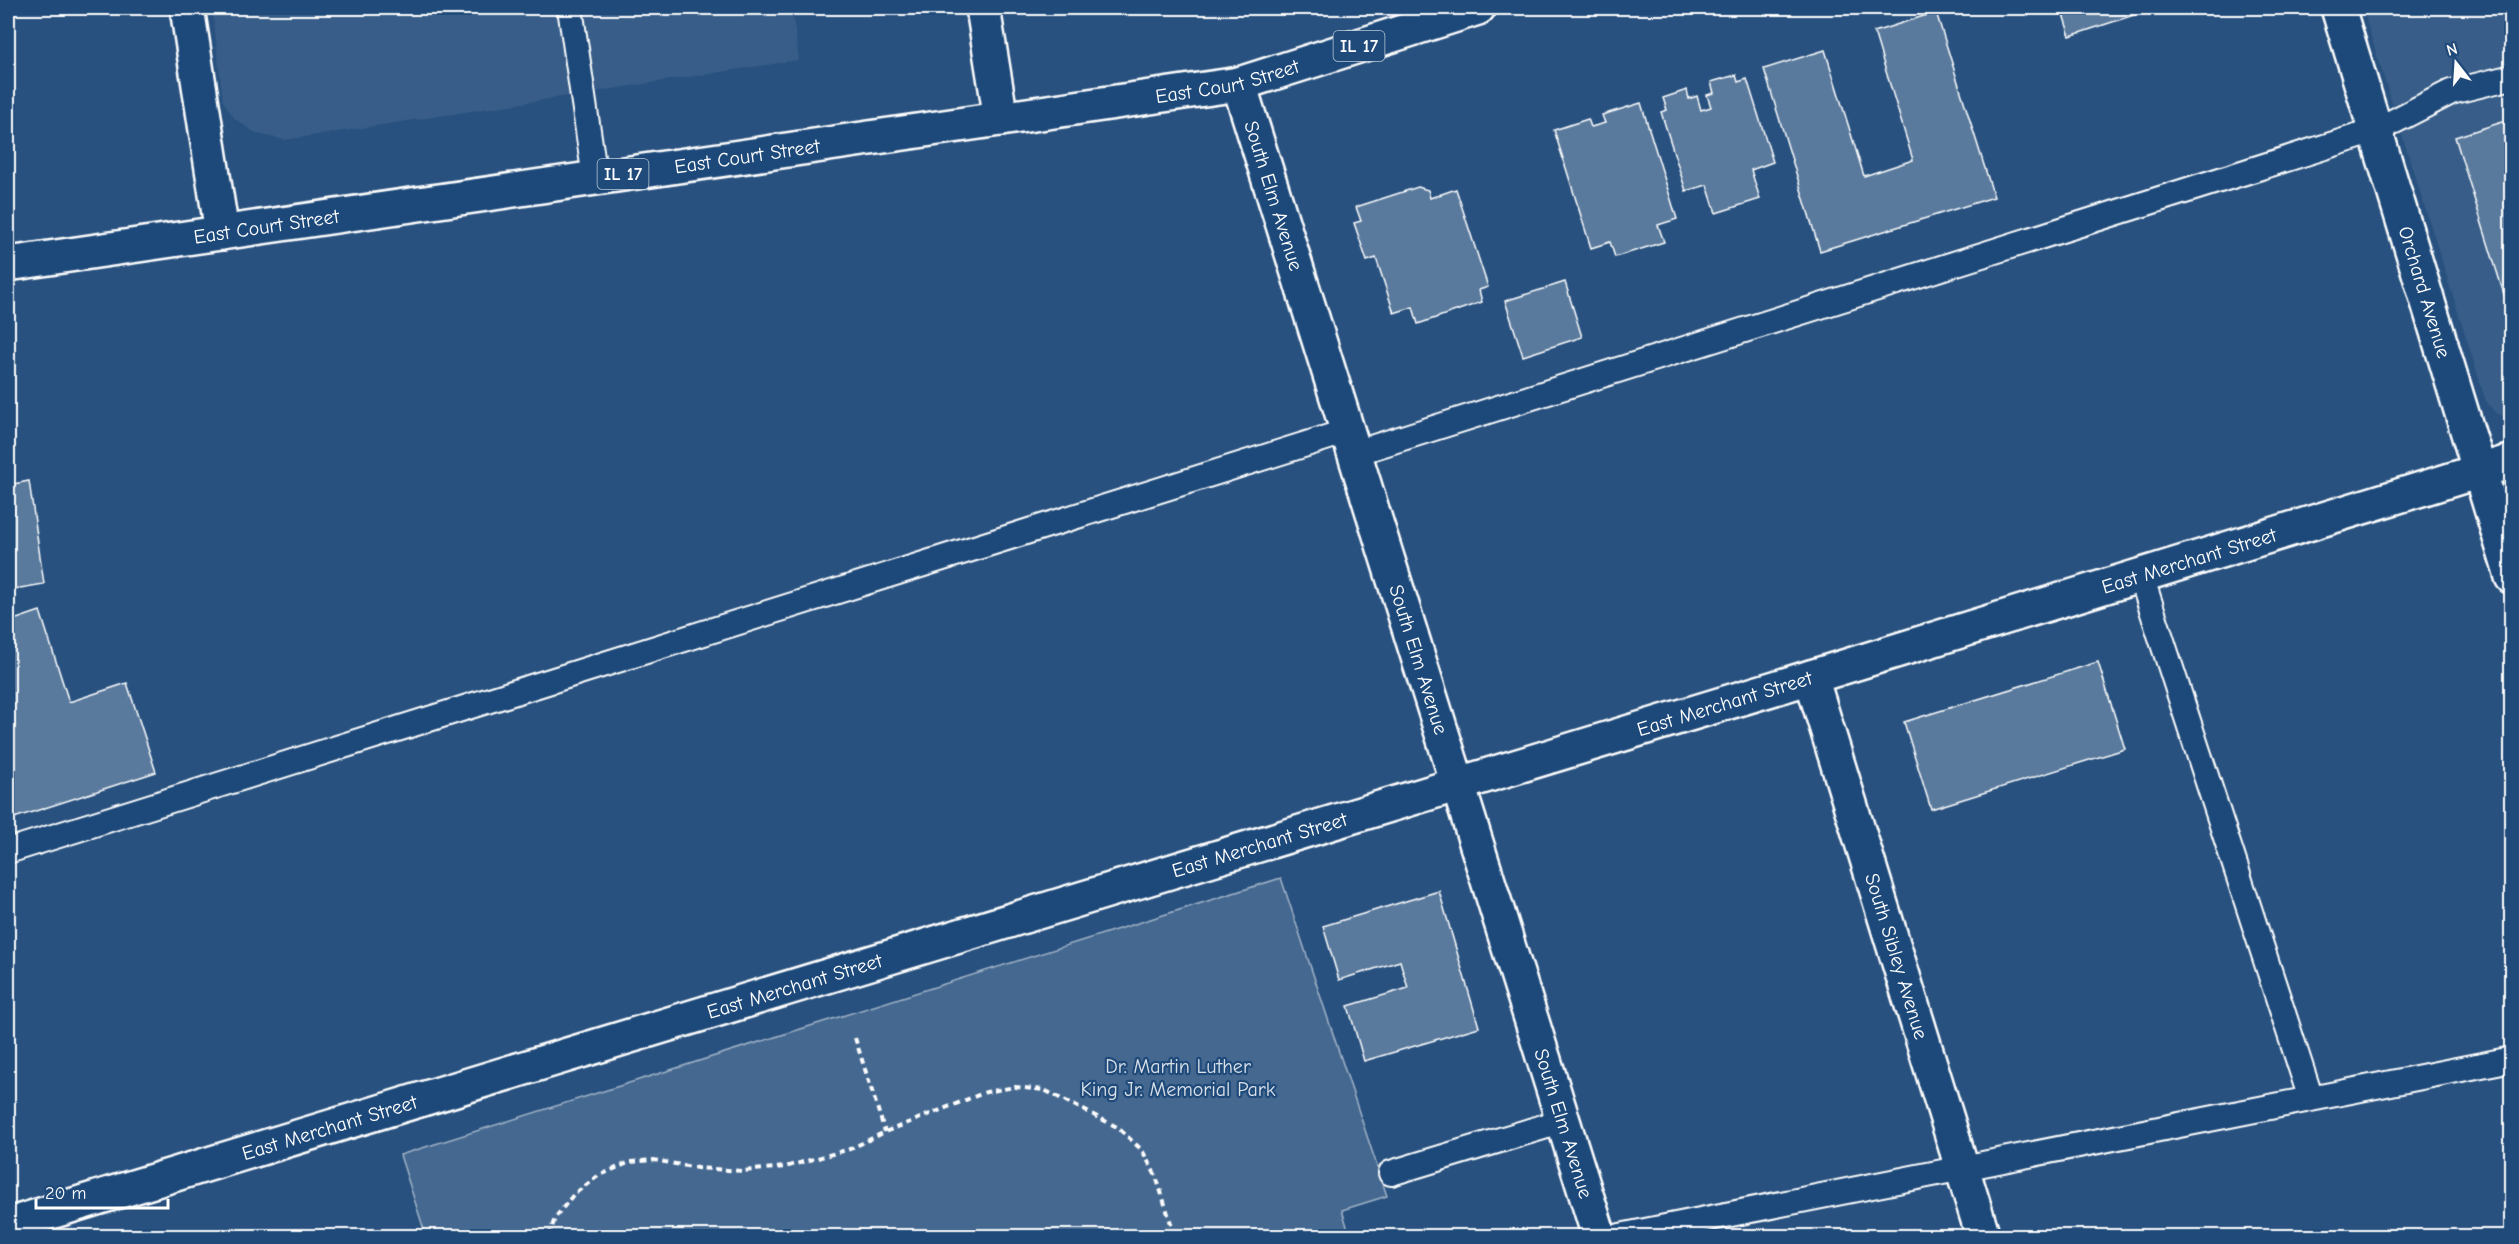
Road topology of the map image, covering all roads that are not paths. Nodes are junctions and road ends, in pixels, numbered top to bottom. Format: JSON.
{"nodes":[{"id":1,"x":187,"y":8,"type":"edge"},
{"id":2,"x":570,"y":8,"type":"edge"},
{"id":3,"x":983,"y":8,"type":"edge"},
{"id":4,"x":1478,"y":8,"type":"edge"},
{"id":5,"x":2338,"y":8,"type":"edge"},
{"id":6,"x":2511,"y":77,"type":"edge"},
{"id":7,"x":1239,"y":84,"type":"junction"},
{"id":8,"x":1001,"y":119,"type":"junction"},
{"id":9,"x":2375,"y":131,"type":"junction"},
{"id":10,"x":595,"y":178,"type":"junction"},
{"id":11,"x":222,"y":233,"type":"junction"},
{"id":12,"x":8,"y":264,"type":"edge"},
{"id":13,"x":1351,"y":442,"type":"junction"},
{"id":14,"x":2511,"y":461,"type":"edge"},
{"id":15,"x":2480,"y":471,"type":"junction"},
{"id":16,"x":2141,"y":576,"type":"junction"},
{"id":17,"x":2511,"y":577,"type":"edge"},
{"id":18,"x":1811,"y":677,"type":"junction"},
{"id":19,"x":1458,"y":784,"type":"junction"},
{"id":20,"x":8,"y":851,"type":"edge"},
{"id":21,"x":2511,"y":1059,"type":"edge"},
{"id":22,"x":2311,"y":1099,"type":"junction"},
{"id":23,"x":1563,"y":1121,"type":"junction"},
{"id":24,"x":1963,"y":1169,"type":"junction"},
{"id":25,"x":1391,"y":1173,"type":"dead end"},
{"id":26,"x":8,"y":1225,"type":"edge"},
{"id":27,"x":1599,"y":1236,"type":"edge"},
{"id":28,"x":1620,"y":1236,"type":"edge"},
{"id":29,"x":1983,"y":1236,"type":"edge"}],
"edges":[{"from":1,"to":11,"type":"street"},
{"from":2,"to":10,"type":"lane"},
{"from":3,"to":8,"type":"street"},
{"from":4,"to":7,"type":"street","name":"East Court Street","number":"IL 17"},
{"from":5,"to":9,"type":"street","name":"Orchard Avenue"},
{"from":6,"to":9,"type":"lane"},
{"from":7,"to":8,"type":"street","name":"East Court Street","number":"IL 17"},
{"from":7,"to":13,"type":"street","name":"South Elm Avenue"},
{"from":8,"to":10,"type":"street","name":"East Court Street","number":"IL 17"},
{"from":9,"to":13,"type":"lane"},
{"from":9,"to":15,"type":"street","name":"Orchard Avenue"},
{"from":10,"to":11,"type":"street","name":"East Court Street","number":"IL 17"},
{"from":11,"to":12,"type":"street","name":"East Court Street","number":"IL 17"},
{"from":13,"to":19,"type":"street","name":"South Elm Avenue"},
{"from":13,"to":20,"type":"lane"},
{"from":14,"to":15,"type":"street","name":"East Merchant Street"},
{"from":15,"to":16,"type":"street","name":"East Merchant Street"},
{"from":15,"to":17,"type":"street","name":"Orchard Avenue"},
{"from":16,"to":18,"type":"street","name":"East Merchant Street"},
{"from":16,"to":22,"type":"lane"},
{"from":18,"to":19,"type":"street","name":"East Merchant Street"},
{"from":18,"to":24,"type":"street","name":"South Sibley Avenue"},
{"from":19,"to":23,"type":"street","name":"South Elm Avenue"},
{"from":19,"to":26,"type":"street","name":"East Merchant Street"},
{"from":21,"to":22,"type":"lane"},
{"from":22,"to":24,"type":"lane"},
{"from":23,"to":25,"type":"lane"},
{"from":23,"to":27,"type":"street","name":"South Elm Avenue"},
{"from":24,"to":28,"type":"lane"},
{"from":24,"to":29,"type":"street","name":"South Sibley Avenue"}]}
